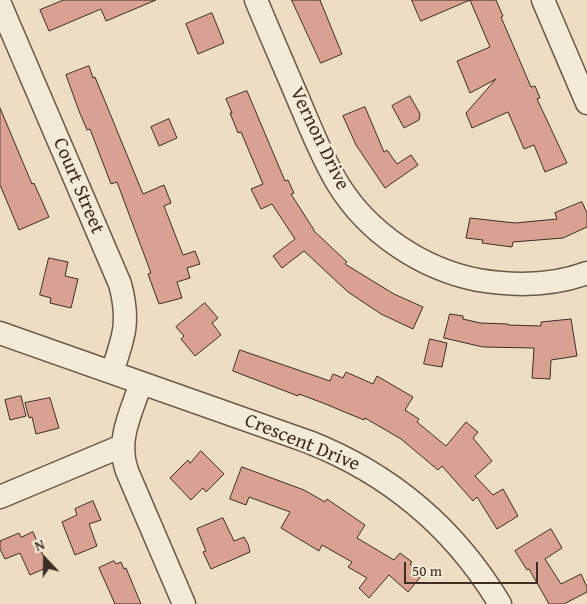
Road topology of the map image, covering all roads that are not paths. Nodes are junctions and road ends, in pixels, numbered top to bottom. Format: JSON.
{"nodes":[{"id":1,"x":256,"y":0,"type":"edge"},
{"id":2,"x":543,"y":0,"type":"edge"},
{"id":3,"x":0,"y":4,"type":"edge"},
{"id":4,"x":587,"y":103,"type":"edge"},
{"id":5,"x":587,"y":273,"type":"edge"},
{"id":6,"x":0,"y":333,"type":"edge"},
{"id":7,"x":112,"y":372,"type":"junction"},
{"id":8,"x":141,"y":383,"type":"junction"},
{"id":9,"x":122,"y":446,"type":"junction"},
{"id":10,"x":0,"y":497,"type":"edge"},
{"id":11,"x":184,"y":604,"type":"edge"},
{"id":12,"x":500,"y":604,"type":"edge"}],
"edges":[{"from":1,"to":5,"type":"street","name":"Vernon Drive"},
{"from":2,"to":4,"type":"street"},
{"from":3,"to":7,"type":"street","name":"Court Street"},
{"from":6,"to":7,"type":"street","name":"Crescent Drive"},
{"from":7,"to":8,"type":"street","name":"Crescent Drive"},
{"from":8,"to":9,"type":"street"},
{"from":8,"to":12,"type":"street","name":"Crescent Drive"},
{"from":9,"to":10,"type":"street"},
{"from":9,"to":11,"type":"street"}]}
